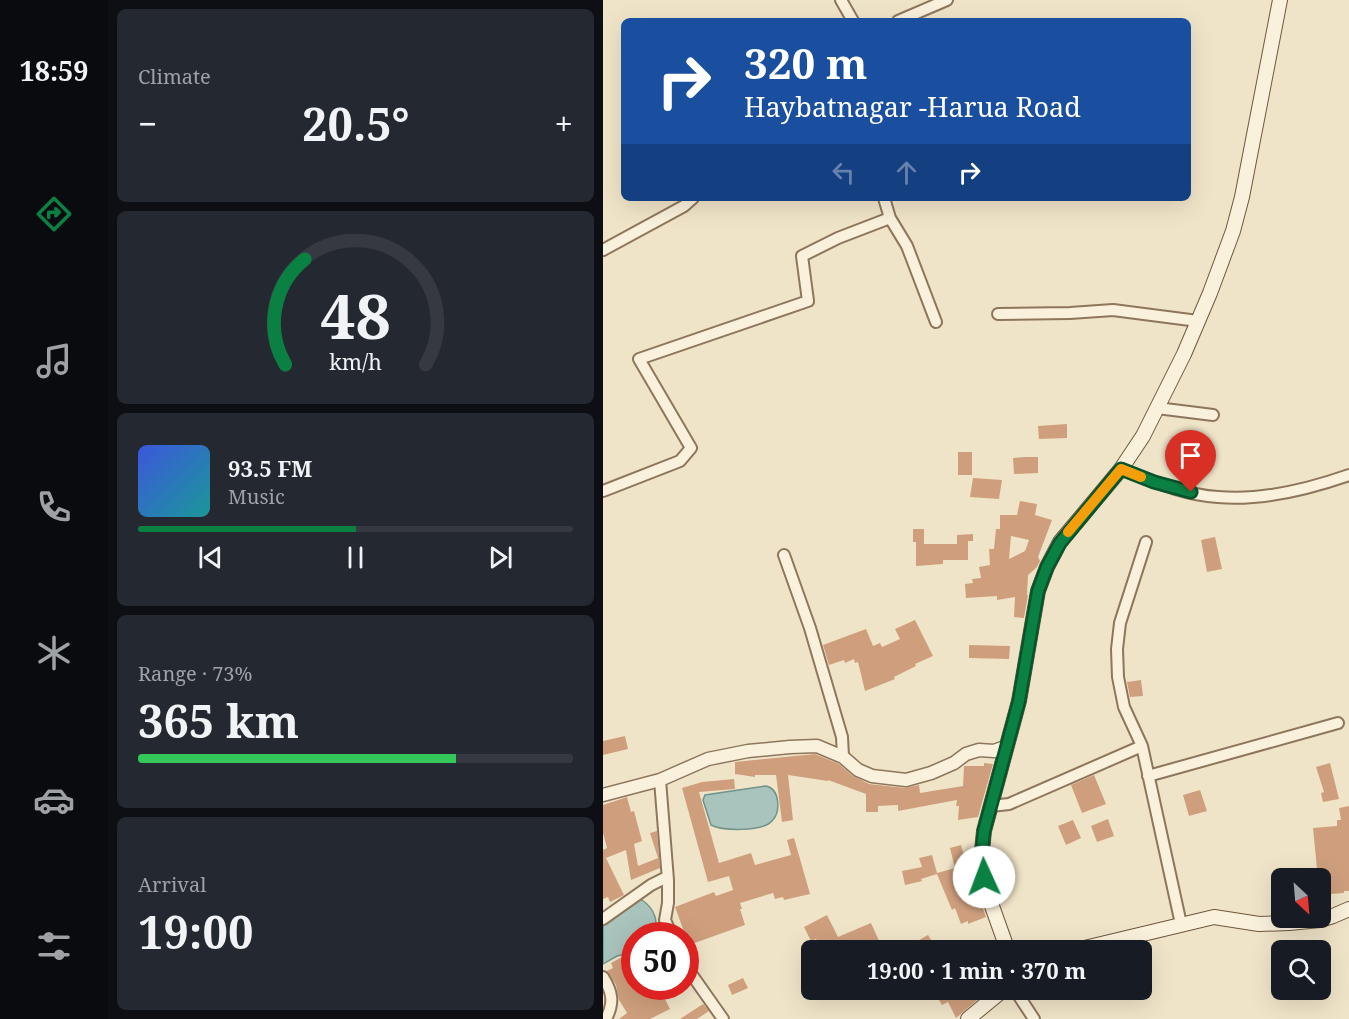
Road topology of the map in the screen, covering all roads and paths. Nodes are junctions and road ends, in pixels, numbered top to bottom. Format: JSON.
{"nodes":[{"id":1,"x":841,"y":0,"type":"edge"},
{"id":2,"x":947,"y":0,"type":"edge"},
{"id":3,"x":1280,"y":0,"type":"edge"},
{"id":4,"x":851,"y":18,"type":"edge"},
{"id":5,"x":905,"y":18,"type":"edge"},
{"id":6,"x":690,"y":201,"type":"edge"},
{"id":7,"x":885,"y":201,"type":"edge"},
{"id":8,"x":890,"y":218,"type":"junction"},
{"id":9,"x":603,"y":250,"type":"edge"},
{"id":10,"x":998,"y":314,"type":"dead end"},
{"id":11,"x":1199,"y":321,"type":"junction"},
{"id":12,"x":936,"y":322,"type":"dead end"},
{"id":13,"x":1157,"y":408,"type":"junction"},
{"id":14,"x":1213,"y":415,"type":"dead end"},
{"id":15,"x":1121,"y":469,"type":"junction"},
{"id":16,"x":1349,"y":476,"type":"edge"},
{"id":17,"x":603,"y":491,"type":"edge"},
{"id":18,"x":1146,"y":542,"type":"dead end"},
{"id":19,"x":784,"y":555,"type":"dead end"},
{"id":20,"x":1338,"y":723,"type":"dead end"},
{"id":21,"x":1142,"y":746,"type":"junction"},
{"id":22,"x":1005,"y":747,"type":"junction"},
{"id":23,"x":843,"y":757,"type":"junction"},
{"id":24,"x":1148,"y":776,"type":"junction"},
{"id":25,"x":660,"y":780,"type":"junction"},
{"id":26,"x":603,"y":795,"type":"edge"},
{"id":27,"x":991,"y":806,"type":"junction"},
{"id":28,"x":667,"y":877,"type":"junction"},
{"id":29,"x":1349,"y":909,"type":"edge"},
{"id":30,"x":603,"y":919,"type":"edge"},
{"id":31,"x":666,"y":922,"type":"edge"},
{"id":32,"x":1181,"y":924,"type":"junction"},
{"id":33,"x":1004,"y":940,"type":"edge"},
{"id":34,"x":1116,"y":940,"type":"edge"},
{"id":35,"x":603,"y":977,"type":"edge"},
{"id":36,"x":699,"y":985,"type":"edge"},
{"id":37,"x":991,"y":1000,"type":"edge"},
{"id":38,"x":1022,"y":1000,"type":"edge"},
{"id":39,"x":606,"y":1019,"type":"edge"},
{"id":40,"x":723,"y":1019,"type":"edge"},
{"id":41,"x":968,"y":1019,"type":"edge"},
{"id":42,"x":1034,"y":1019,"type":"edge"}],
"edges":[{"from":1,"to":4,"type":"street"},
{"from":2,"to":5,"type":"street"},
{"from":3,"to":11,"type":"main road"},
{"from":6,"to":9,"type":"street"},
{"from":7,"to":8,"type":"street"},
{"from":8,"to":12,"type":"street"},
{"from":8,"to":17,"type":"street"},
{"from":10,"to":11,"type":"street"},
{"from":11,"to":13,"type":"main road"},
{"from":13,"to":14,"type":"street"},
{"from":13,"to":15,"type":"main road"},
{"from":15,"to":16,"type":"street"},
{"from":15,"to":22,"type":"main road"},
{"from":18,"to":21,"type":"street"},
{"from":19,"to":23,"type":"street"},
{"from":20,"to":24,"type":"street"},
{"from":21,"to":24,"type":"street"},
{"from":21,"to":27,"type":"street"},
{"from":22,"to":23,"type":"street"},
{"from":22,"to":27,"type":"main road"},
{"from":23,"to":25,"type":"street"},
{"from":24,"to":32,"type":"street"},
{"from":25,"to":26,"type":"street"},
{"from":25,"to":28,"type":"street"},
{"from":27,"to":33,"type":"main road"},
{"from":28,"to":30,"type":"street"},
{"from":28,"to":31,"type":"street"},
{"from":29,"to":32,"type":"main road"},
{"from":32,"to":34,"type":"main road"},
{"from":35,"to":39,"type":"street"},
{"from":36,"to":40,"type":"street"},
{"from":37,"to":41,"type":"main road"},
{"from":38,"to":42,"type":"street"}]}
